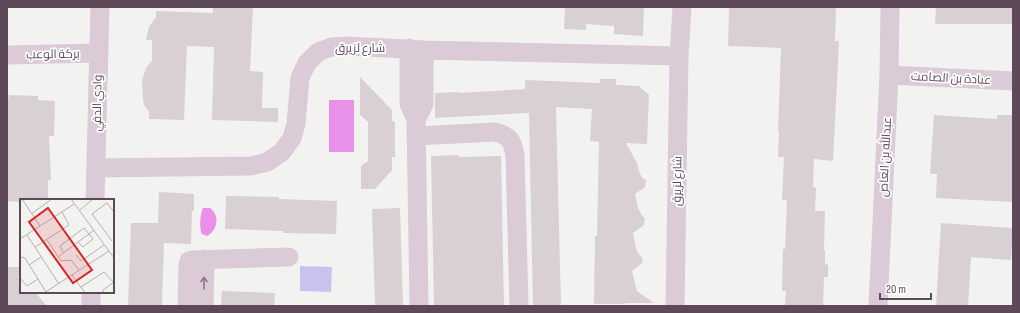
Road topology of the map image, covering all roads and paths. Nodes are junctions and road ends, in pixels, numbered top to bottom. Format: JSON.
{"nodes":[{"id":1,"x":100,"y":7,"type":"edge"},
{"id":2,"x":682,"y":7,"type":"edge"},
{"id":3,"x":890,"y":7,"type":"edge"},
{"id":4,"x":417,"y":49,"type":"junction"},
{"id":5,"x":98,"y":53,"type":"junction"},
{"id":6,"x":7,"y":56,"type":"edge"},
{"id":7,"x":679,"y":56,"type":"junction"},
{"id":8,"x":888,"y":75,"type":"junction"},
{"id":9,"x":1013,"y":81,"type":"edge"},
{"id":10,"x":416,"y":128,"type":"junction"},
{"id":11,"x":96,"y":168,"type":"junction"},
{"id":12,"x":95,"y":199,"type":"edge"},
{"id":13,"x":288,"y":256,"type":"dead end"},
{"id":14,"x":197,"y":260,"type":"junction"},
{"id":15,"x":91,"y":293,"type":"edge"},
{"id":16,"x":90,"y":306,"type":"edge"},
{"id":17,"x":187,"y":306,"type":"edge"},
{"id":18,"x":204,"y":306,"type":"edge"},
{"id":19,"x":419,"y":306,"type":"edge"},
{"id":20,"x":519,"y":306,"type":"edge"},
{"id":21,"x":675,"y":306,"type":"edge"},
{"id":22,"x":878,"y":306,"type":"edge"}],
"edges":[{"from":1,"to":5,"type":"street","name":"وادي الدفي"},
{"from":2,"to":7,"type":"street","name":"شارع لزيرق"},
{"from":3,"to":8,"type":"street","name":"عبدالله بن العاص"},
{"from":4,"to":7,"type":"street","name":"شارع لزيرق"},
{"from":4,"to":10,"type":"street"},
{"from":4,"to":11,"type":"street","name":"شارع لزيرق"},
{"from":5,"to":6,"type":"street","name":"بركة الوعب"},
{"from":5,"to":11,"type":"street","name":"وادي الدفي"},
{"from":7,"to":21,"type":"street","name":"شارع لزيرق"},
{"from":8,"to":9,"type":"street","name":"عبادة بن الصامت"},
{"from":8,"to":22,"type":"street","name":"عبدالله بن العاص"},
{"from":10,"to":19,"type":"street"},
{"from":10,"to":20,"type":"street"},
{"from":11,"to":12,"type":"street","name":"وادي الدفي"},
{"from":13,"to":14,"type":"street"},
{"from":14,"to":17,"type":"street"},
{"from":18,"to":14,"type":"street","one_way":true},
{"from":15,"to":16,"type":"street"}]}
